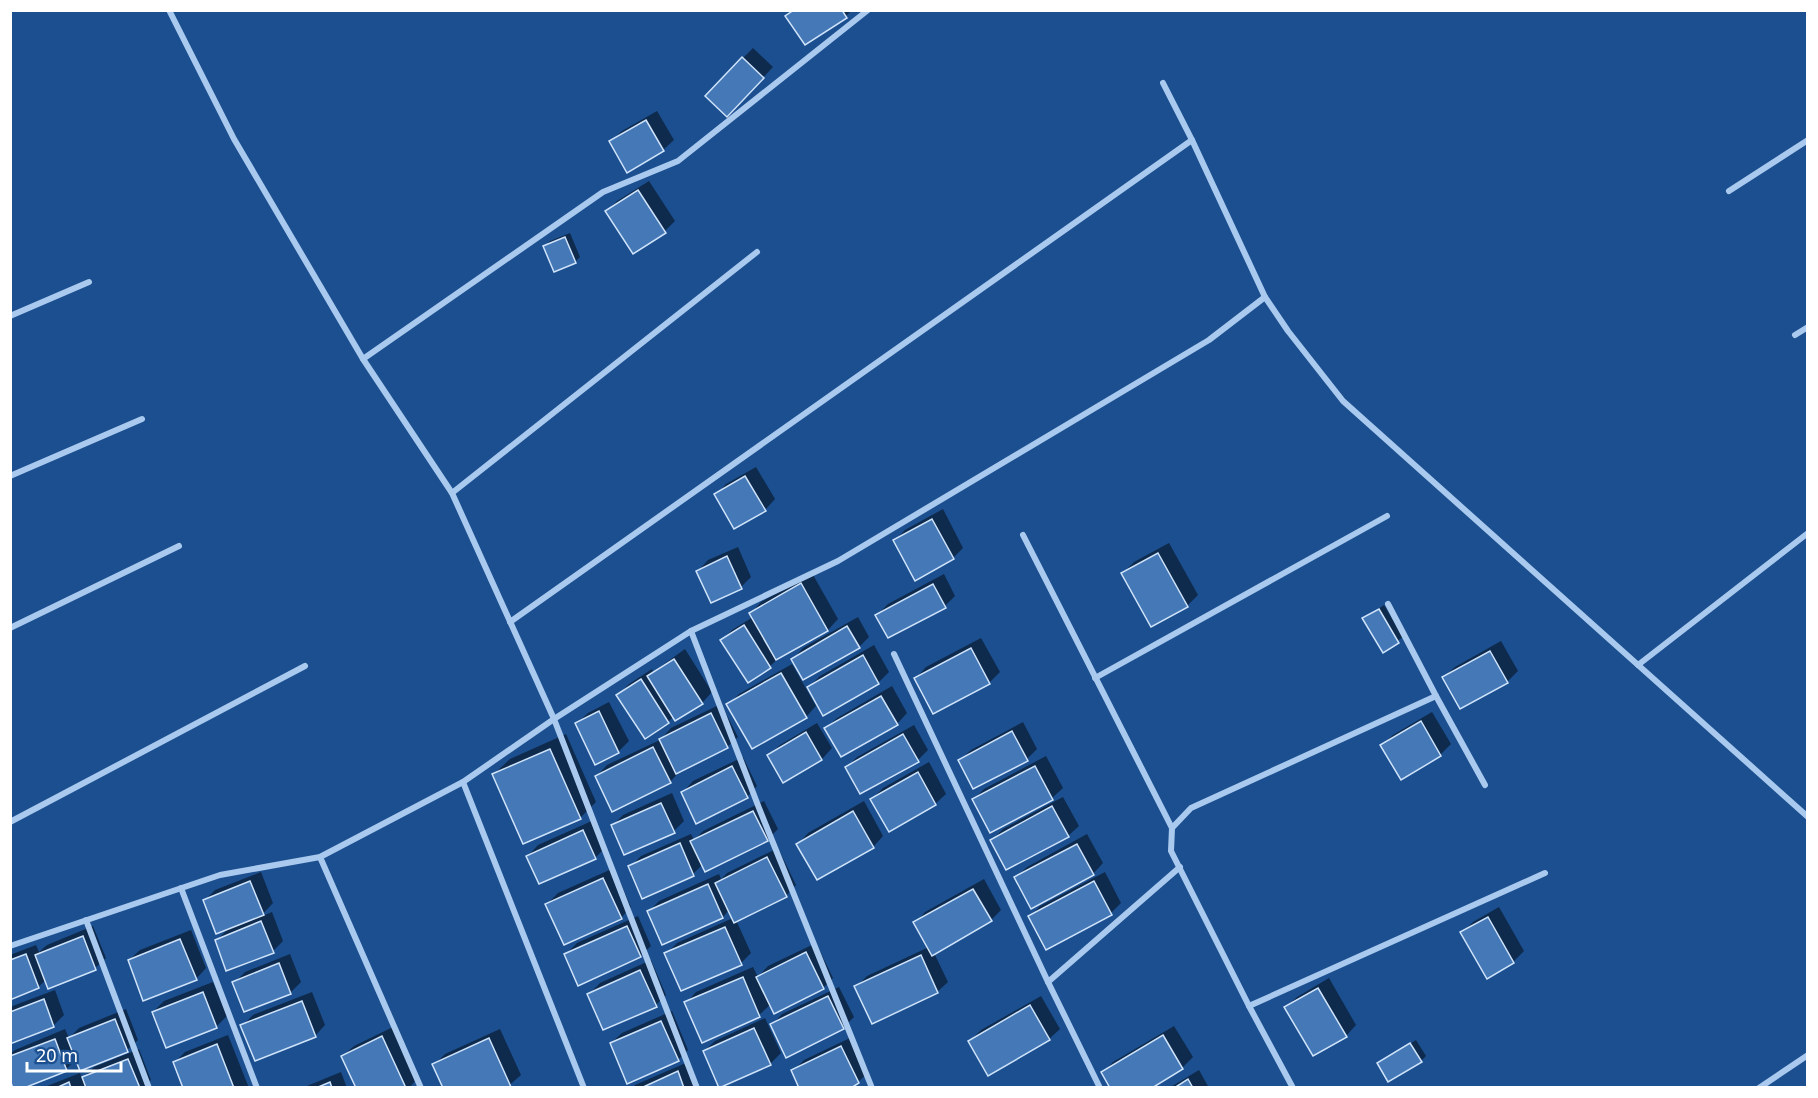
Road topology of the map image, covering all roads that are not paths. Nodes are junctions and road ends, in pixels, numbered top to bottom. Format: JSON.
{"nodes":[{"id":1,"x":169,"y":10,"type":"edge"},
{"id":2,"x":868,"y":10,"type":"edge"},
{"id":3,"x":1163,"y":83,"type":"dead end"},
{"id":4,"x":1192,"y":140,"type":"junction"},
{"id":5,"x":1808,"y":140,"type":"edge"},
{"id":6,"x":1730,"y":191,"type":"dead end"},
{"id":7,"x":757,"y":252,"type":"dead end"},
{"id":8,"x":89,"y":282,"type":"dead end"},
{"id":9,"x":1265,"y":297,"type":"junction"},
{"id":10,"x":10,"y":316,"type":"edge"},
{"id":11,"x":1808,"y":327,"type":"edge"},
{"id":12,"x":1795,"y":335,"type":"dead end"},
{"id":13,"x":363,"y":359,"type":"junction"},
{"id":14,"x":142,"y":419,"type":"dead end"},
{"id":15,"x":10,"y":476,"type":"edge"},
{"id":16,"x":452,"y":493,"type":"junction"},
{"id":17,"x":1387,"y":516,"type":"dead end"},
{"id":18,"x":1808,"y":533,"type":"edge"},
{"id":19,"x":1023,"y":535,"type":"dead end"},
{"id":20,"x":180,"y":546,"type":"dead end"},
{"id":21,"x":1388,"y":604,"type":"dead end"},
{"id":22,"x":510,"y":622,"type":"junction"},
{"id":23,"x":10,"y":627,"type":"edge"},
{"id":24,"x":691,"y":632,"type":"junction"},
{"id":25,"x":894,"y":654,"type":"dead end"},
{"id":26,"x":1638,"y":665,"type":"junction"},
{"id":27,"x":305,"y":666,"type":"dead end"},
{"id":28,"x":1095,"y":678,"type":"junction"},
{"id":29,"x":1436,"y":696,"type":"junction"},
{"id":30,"x":554,"y":719,"type":"junction"},
{"id":31,"x":463,"y":782,"type":"junction"},
{"id":32,"x":1485,"y":785,"type":"dead end"},
{"id":33,"x":1808,"y":817,"type":"edge"},
{"id":34,"x":10,"y":822,"type":"edge"},
{"id":35,"x":1172,"y":828,"type":"junction"},
{"id":36,"x":320,"y":857,"type":"junction"},
{"id":37,"x":1180,"y":867,"type":"junction"},
{"id":38,"x":1545,"y":873,"type":"dead end"},
{"id":39,"x":181,"y":888,"type":"junction"},
{"id":40,"x":86,"y":920,"type":"junction"},
{"id":41,"x":10,"y":946,"type":"edge"},
{"id":42,"x":1048,"y":982,"type":"junction"},
{"id":43,"x":1249,"y":1006,"type":"junction"},
{"id":44,"x":1808,"y":1055,"type":"edge"},
{"id":45,"x":149,"y":1088,"type":"edge"},
{"id":46,"x":257,"y":1088,"type":"edge"},
{"id":47,"x":421,"y":1088,"type":"edge"},
{"id":48,"x":584,"y":1088,"type":"edge"},
{"id":49,"x":697,"y":1088,"type":"edge"},
{"id":50,"x":872,"y":1088,"type":"edge"},
{"id":51,"x":1100,"y":1088,"type":"edge"},
{"id":52,"x":1293,"y":1088,"type":"edge"},
{"id":53,"x":1759,"y":1088,"type":"edge"}],
"edges":[{"from":1,"to":13,"type":"street"},
{"from":2,"to":13,"type":"street"},
{"from":3,"to":4,"type":"street"},
{"from":4,"to":9,"type":"street"},
{"from":4,"to":22,"type":"street"},
{"from":5,"to":6,"type":"street"},
{"from":7,"to":16,"type":"street"},
{"from":8,"to":10,"type":"street"},
{"from":9,"to":24,"type":"street"},
{"from":9,"to":26,"type":"street"},
{"from":11,"to":12,"type":"street"},
{"from":13,"to":16,"type":"street"},
{"from":14,"to":15,"type":"street"},
{"from":16,"to":22,"type":"street"},
{"from":17,"to":28,"type":"street"},
{"from":18,"to":26,"type":"street"},
{"from":19,"to":28,"type":"street"},
{"from":20,"to":23,"type":"street"},
{"from":21,"to":29,"type":"street"},
{"from":22,"to":30,"type":"street"},
{"from":24,"to":30,"type":"street"},
{"from":24,"to":50,"type":"street"},
{"from":25,"to":42,"type":"street"},
{"from":26,"to":33,"type":"street"},
{"from":27,"to":34,"type":"street"},
{"from":28,"to":35,"type":"street"},
{"from":29,"to":32,"type":"street"},
{"from":29,"to":35,"type":"street"},
{"from":30,"to":31,"type":"street"},
{"from":30,"to":49,"type":"street"},
{"from":31,"to":36,"type":"street"},
{"from":31,"to":48,"type":"street"},
{"from":35,"to":37,"type":"street"},
{"from":36,"to":39,"type":"street"},
{"from":36,"to":47,"type":"street"},
{"from":37,"to":42,"type":"street"},
{"from":37,"to":43,"type":"street"},
{"from":38,"to":43,"type":"street"},
{"from":39,"to":40,"type":"street"},
{"from":39,"to":46,"type":"street"},
{"from":40,"to":41,"type":"street"},
{"from":40,"to":45,"type":"street"},
{"from":42,"to":51,"type":"street"},
{"from":43,"to":52,"type":"street"},
{"from":44,"to":53,"type":"street"}]}
